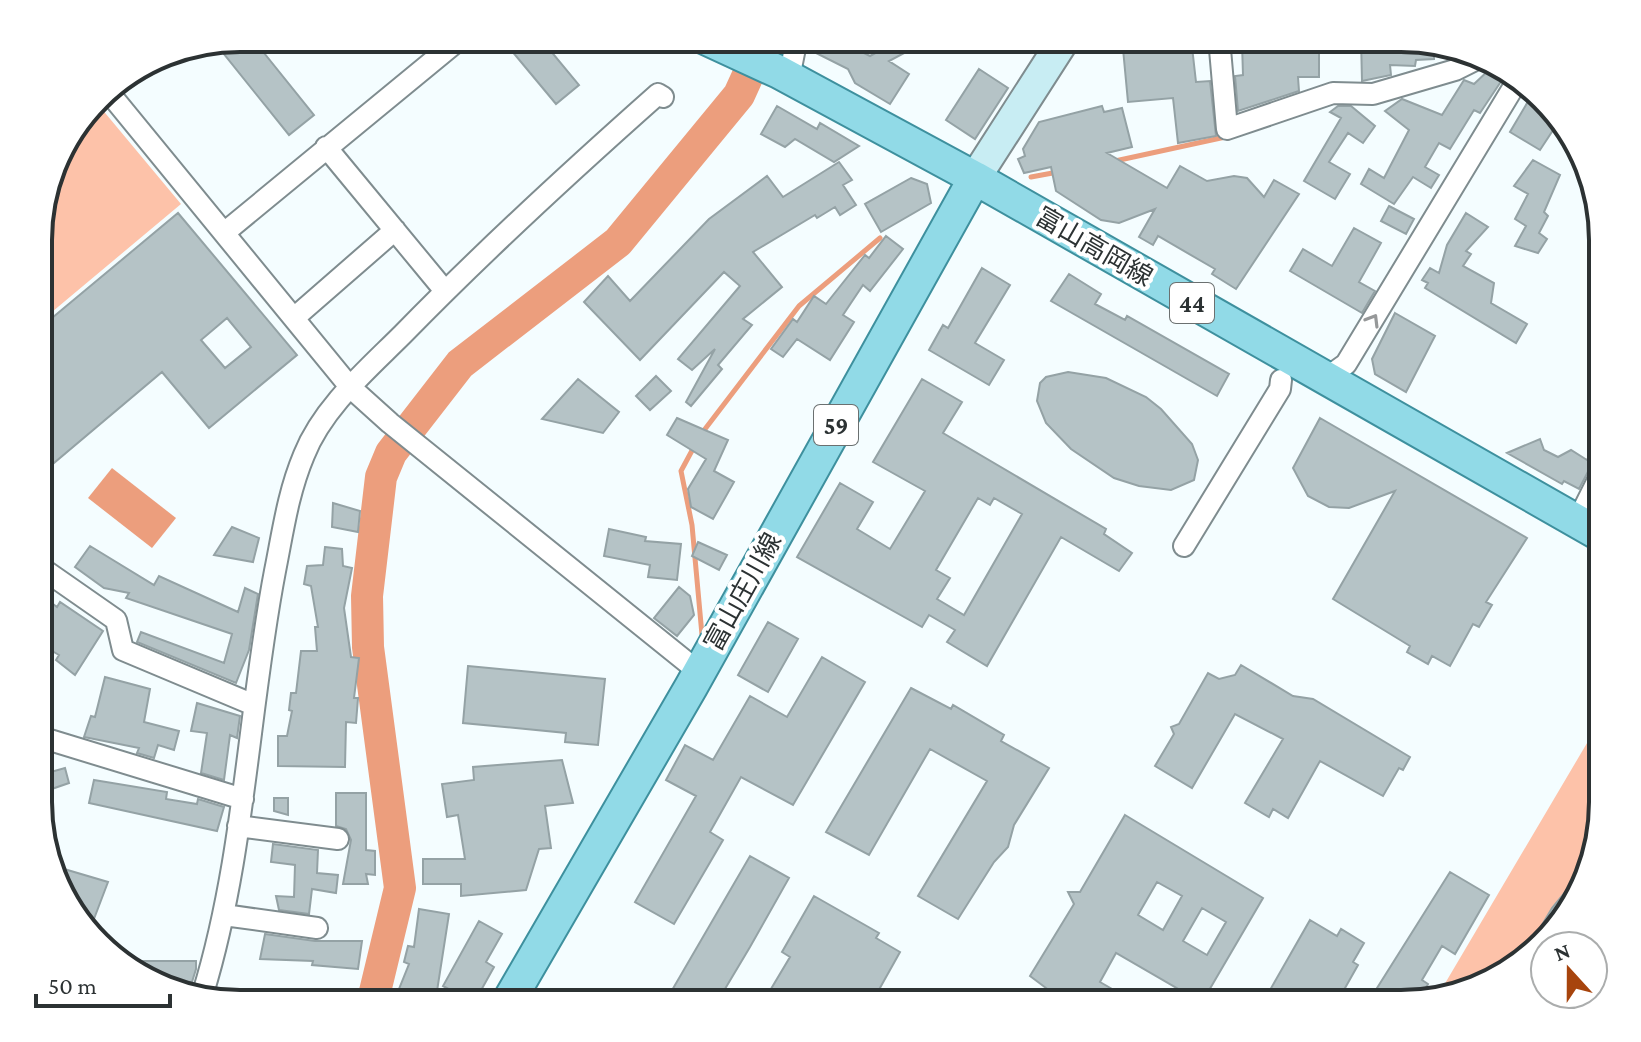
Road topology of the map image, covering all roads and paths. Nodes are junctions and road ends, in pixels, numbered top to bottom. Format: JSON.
{"nodes":[{"id":1,"x":444,"y":52,"type":"edge"},
{"id":2,"x":736,"y":52,"type":"edge"},
{"id":3,"x":792,"y":52,"type":"edge"},
{"id":4,"x":1056,"y":52,"type":"edge"},
{"id":5,"x":1220,"y":52,"type":"edge"},
{"id":6,"x":1467,"y":64,"type":"edge"},
{"id":7,"x":784,"y":75,"type":"junction"},
{"id":8,"x":1512,"y":89,"type":"edge"},
{"id":9,"x":663,"y":97,"type":"dead end"},
{"id":10,"x":115,"y":100,"type":"edge"},
{"id":11,"x":326,"y":147,"type":"junction"},
{"id":12,"x":975,"y":178,"type":"junction"},
{"id":13,"x":395,"y":230,"type":"junction"},
{"id":14,"x":224,"y":233,"type":"junction"},
{"id":15,"x":445,"y":291,"type":"junction"},
{"id":16,"x":294,"y":318,"type":"junction"},
{"id":17,"x":1325,"y":379,"type":"junction"},
{"id":18,"x":1281,"y":380,"type":"dead end"},
{"id":19,"x":350,"y":387,"type":"junction"},
{"id":20,"x":1589,"y":528,"type":"edge"},
{"id":21,"x":1184,"y":546,"type":"dead end"},
{"id":22,"x":52,"y":575,"type":"edge"},
{"id":23,"x":699,"y":672,"type":"junction"},
{"id":24,"x":254,"y":705,"type":"junction"},
{"id":25,"x":52,"y":741,"type":"edge"},
{"id":26,"x":243,"y":799,"type":"junction"},
{"id":27,"x":238,"y":826,"type":"junction"},
{"id":28,"x":338,"y":839,"type":"dead end"},
{"id":29,"x":224,"y":915,"type":"junction"},
{"id":30,"x":317,"y":928,"type":"dead end"},
{"id":31,"x":205,"y":986,"type":"edge"},
{"id":32,"x":515,"y":990,"type":"edge"}],
"edges":[{"from":1,"to":11,"type":"street"},
{"from":2,"to":7,"type":"main road","name":"富山高岡線","number":"44"},
{"from":3,"to":7,"type":"street"},
{"from":4,"to":12,"type":"street"},
{"from":5,"to":6,"type":"street"},
{"from":7,"to":12,"type":"main road","name":"富山高岡線","number":"44"},
{"from":17,"to":8,"type":"street","one_way":true},
{"from":9,"to":15,"type":"street"},
{"from":10,"to":14,"type":"street"},
{"from":11,"to":13,"type":"street"},
{"from":11,"to":14,"type":"street"},
{"from":12,"to":17,"type":"main road","name":"富山高岡線","number":"44"},
{"from":12,"to":23,"type":"main road","name":"富山庄川線","number":"59"},
{"from":13,"to":15,"type":"street"},
{"from":13,"to":16,"type":"street"},
{"from":14,"to":16,"type":"street"},
{"from":15,"to":19,"type":"street"},
{"from":16,"to":19,"type":"street"},
{"from":17,"to":20,"type":"main road","name":"富山高岡線","number":"44"},
{"from":18,"to":21,"type":"street"},
{"from":19,"to":23,"type":"street"},
{"from":19,"to":24,"type":"street"},
{"from":22,"to":24,"type":"street"},
{"from":23,"to":32,"type":"main road","name":"富山庄川線","number":"59"},
{"from":24,"to":26,"type":"street"},
{"from":25,"to":26,"type":"street"},
{"from":26,"to":27,"type":"street"},
{"from":27,"to":28,"type":"street"},
{"from":27,"to":29,"type":"street"},
{"from":29,"to":30,"type":"street"},
{"from":29,"to":31,"type":"street"}]}
